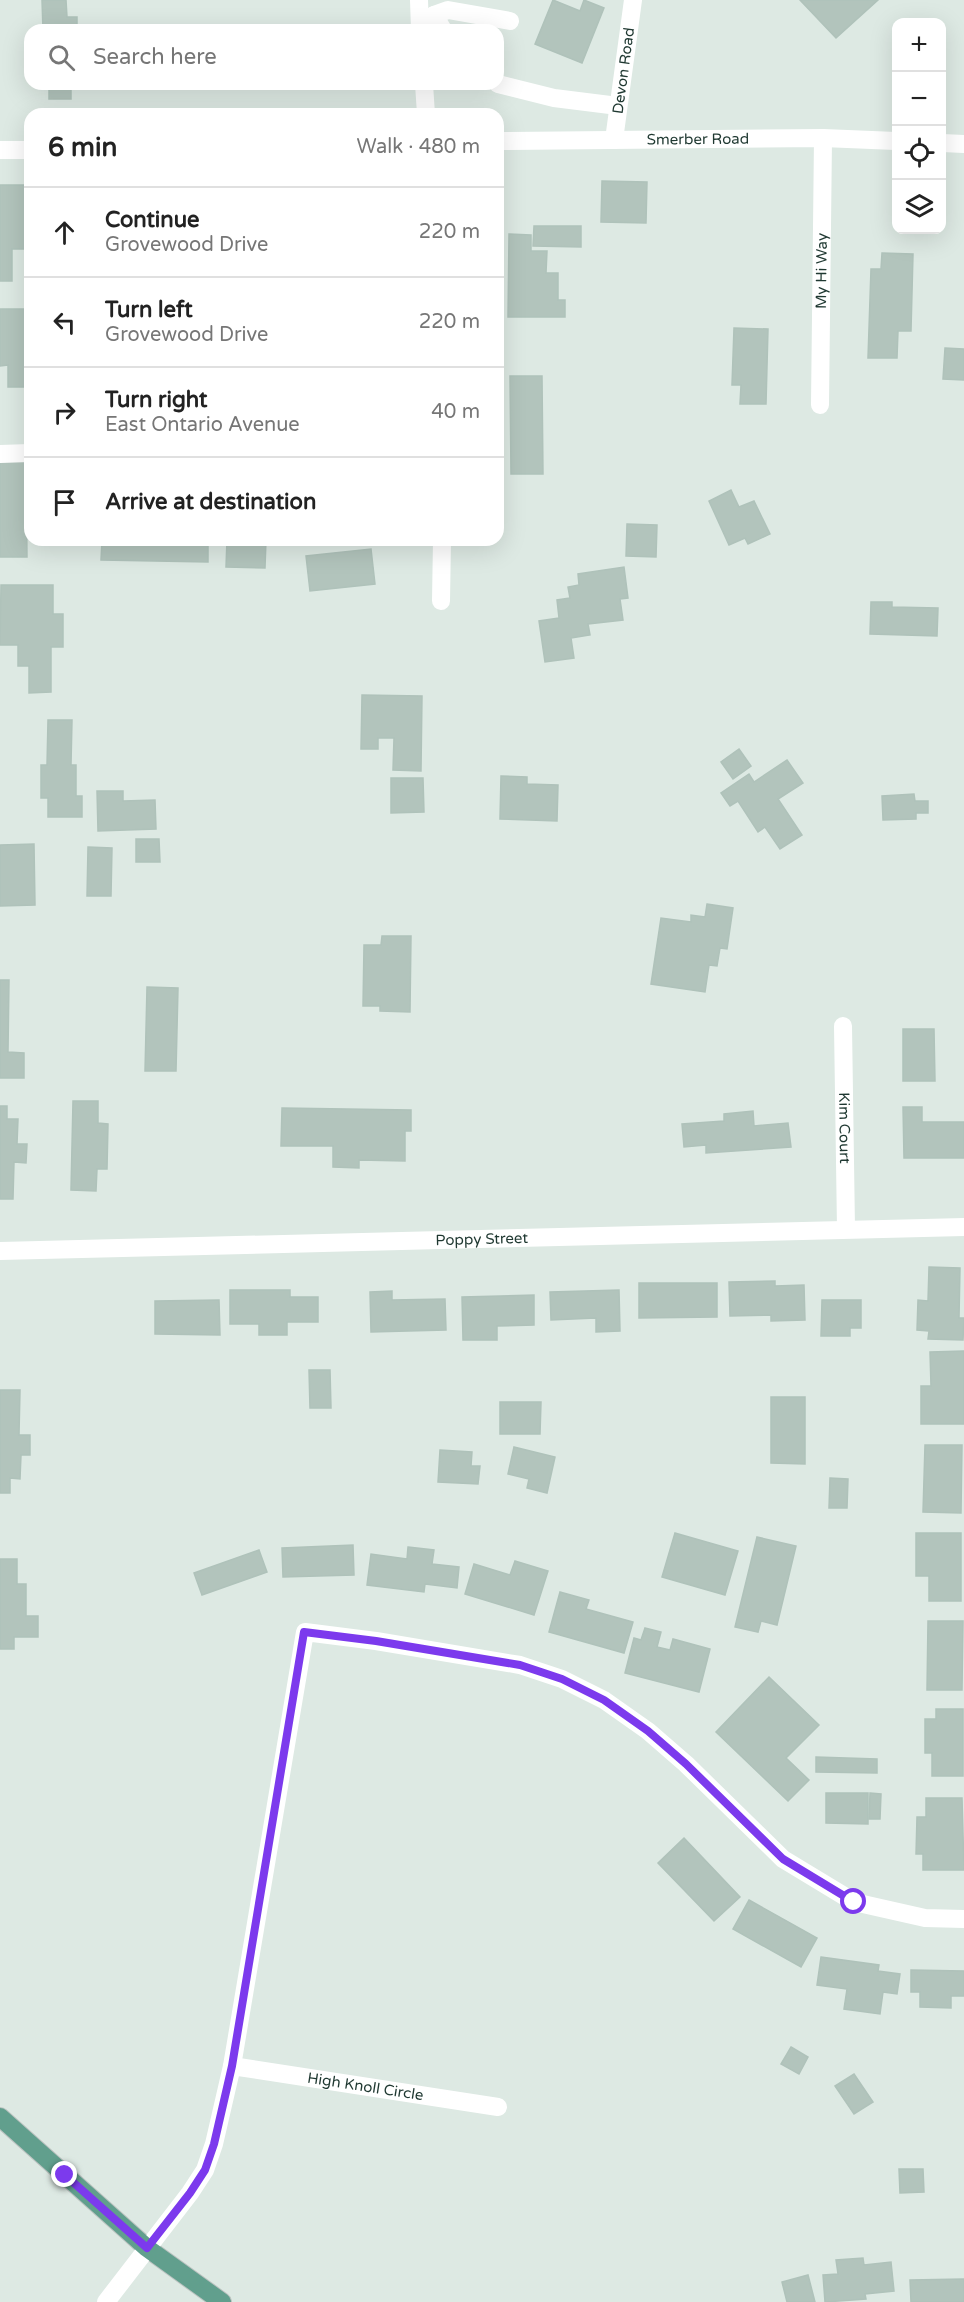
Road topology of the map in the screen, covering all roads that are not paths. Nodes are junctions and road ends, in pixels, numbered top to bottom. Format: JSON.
{"nodes":[{"id":1,"x":418,"y":0,"type":"edge"},
{"id":2,"x":633,"y":0,"type":"edge"},
{"id":3,"x":510,"y":21,"type":"dead end"},
{"id":4,"x":430,"y":24,"type":"edge"},
{"id":5,"x":433,"y":24,"type":"edge"},
{"id":6,"x":504,"y":86,"type":"edge"},
{"id":7,"x":424,"y":90,"type":"edge"},
{"id":8,"x":618,"y":106,"type":"junction"},
{"id":9,"x":426,"y":108,"type":"edge"},
{"id":10,"x":823,"y":138,"type":"junction"},
{"id":11,"x":614,"y":140,"type":"junction"},
{"id":12,"x":504,"y":141,"type":"edge"},
{"id":13,"x":892,"y":141,"type":"edge"},
{"id":14,"x":946,"y":143,"type":"edge"},
{"id":15,"x":964,"y":144,"type":"edge"},
{"id":16,"x":0,"y":150,"type":"edge"},
{"id":17,"x":24,"y":150,"type":"edge"},
{"id":18,"x":820,"y":405,"type":"dead end"},
{"id":19,"x":24,"y":453,"type":"edge"},
{"id":20,"x":0,"y":454,"type":"edge"},
{"id":21,"x":442,"y":546,"type":"edge"},
{"id":22,"x":441,"y":602,"type":"dead end"},
{"id":23,"x":843,"y":1026,"type":"dead end"},
{"id":24,"x":964,"y":1227,"type":"edge"},
{"id":25,"x":846,"y":1229,"type":"junction"},
{"id":26,"x":0,"y":1251,"type":"edge"},
{"id":27,"x":964,"y":1919,"type":"edge"},
{"id":28,"x":232,"y":2066,"type":"junction"},
{"id":29,"x":498,"y":2107,"type":"dead end"},
{"id":30,"x":0,"y":2117,"type":"edge"},
{"id":31,"x":147,"y":2248,"type":"junction"},
{"id":32,"x":106,"y":2302,"type":"edge"},
{"id":33,"x":222,"y":2302,"type":"edge"}],
"edges":[{"from":1,"to":4,"type":"street"},
{"from":2,"to":8,"type":"street","name":"Devon Road"},
{"from":3,"to":5,"type":"street"},
{"from":6,"to":8,"type":"street"},
{"from":7,"to":9,"type":"street"},
{"from":8,"to":11,"type":"street","name":"Devon Road"},
{"from":10,"to":11,"type":"street","name":"Smerber Road"},
{"from":10,"to":13,"type":"street","name":"Smerber Road"},
{"from":10,"to":18,"type":"street","name":"My Hi Way"},
{"from":11,"to":12,"type":"street","name":"Smerber Road"},
{"from":14,"to":15,"type":"street"},
{"from":16,"to":17,"type":"street"},
{"from":19,"to":20,"type":"street"},
{"from":21,"to":22,"type":"street"},
{"from":23,"to":25,"type":"street","name":"Kim Court"},
{"from":24,"to":25,"type":"street","name":"Poppy Street"},
{"from":25,"to":26,"type":"street","name":"Poppy Street"},
{"from":27,"to":28,"type":"street"},
{"from":28,"to":29,"type":"street","name":"High Knoll Circle"},
{"from":28,"to":31,"type":"street"},
{"from":30,"to":31,"type":"main road"},
{"from":31,"to":32,"type":"street"},
{"from":31,"to":33,"type":"main road"}]}
